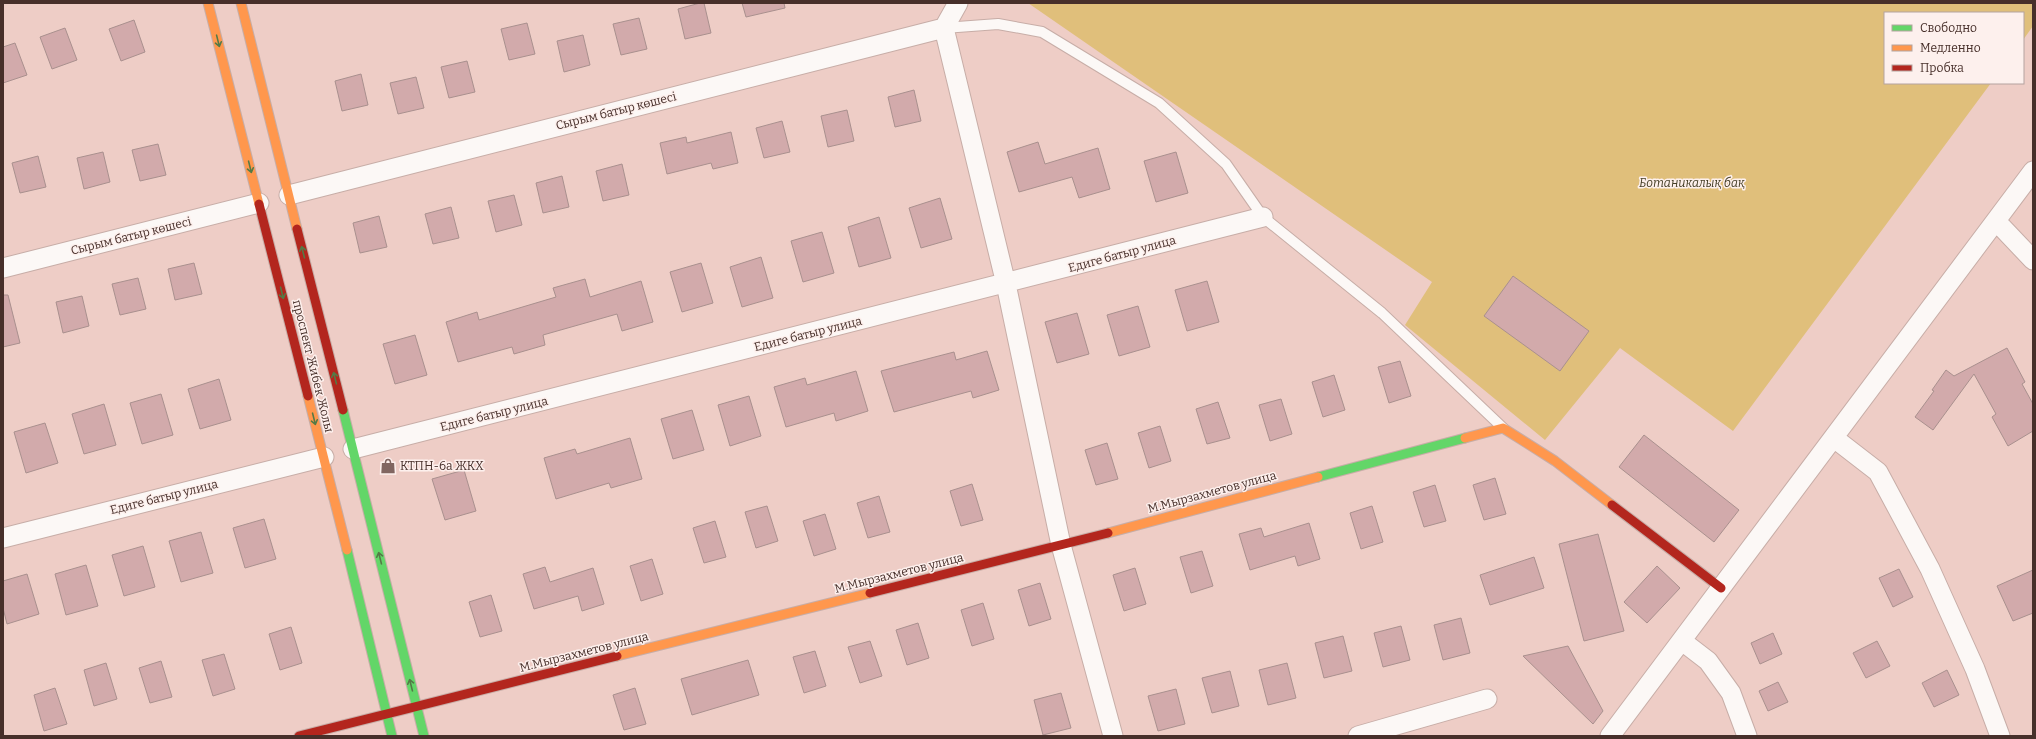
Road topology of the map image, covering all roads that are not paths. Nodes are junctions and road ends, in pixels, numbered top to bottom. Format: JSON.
{"nodes":[{"id":1,"x":208,"y":3,"type":"edge"},
{"id":2,"x":241,"y":3,"type":"edge"},
{"id":3,"x":958,"y":3,"type":"edge"},
{"id":4,"x":944,"y":28,"type":"junction"},
{"id":5,"x":2033,"y":171,"type":"edge"},
{"id":6,"x":289,"y":195,"type":"junction"},
{"id":7,"x":259,"y":203,"type":"junction"},
{"id":8,"x":1263,"y":217,"type":"junction"},
{"id":9,"x":1996,"y":221,"type":"junction"},
{"id":10,"x":2033,"y":260,"type":"edge"},
{"id":11,"x":3,"y":268,"type":"edge"},
{"id":12,"x":1006,"y":284,"type":"junction"},
{"id":13,"x":1503,"y":428,"type":"junction"},
{"id":14,"x":1834,"y":438,"type":"junction"},
{"id":15,"x":353,"y":450,"type":"junction"},
{"id":16,"x":324,"y":457,"type":"junction"},
{"id":17,"x":3,"y":538,"type":"edge"},
{"id":18,"x":1060,"y":545,"type":"junction"},
{"id":19,"x":1721,"y":588,"type":"junction"},
{"id":20,"x":1682,"y":641,"type":"junction"},
{"id":21,"x":1487,"y":699,"type":"dead end"},
{"id":22,"x":417,"y":706,"type":"junction"},
{"id":23,"x":386,"y":714,"type":"junction"},
{"id":24,"x":299,"y":736,"type":"edge"},
{"id":25,"x":392,"y":736,"type":"edge"},
{"id":26,"x":424,"y":736,"type":"edge"},
{"id":27,"x":1113,"y":736,"type":"edge"},
{"id":28,"x":1358,"y":736,"type":"edge"},
{"id":29,"x":1610,"y":736,"type":"edge"},
{"id":30,"x":1747,"y":736,"type":"edge"},
{"id":31,"x":2000,"y":736,"type":"edge"}],
"edges":[{"from":1,"to":7,"type":"street","name":"проспект Жибек Жолы","one_way":true},
{"from":2,"to":6,"type":"street","name":"проспект Жибек Жолы"},
{"from":3,"to":4,"type":"street"},
{"from":4,"to":6,"type":"street","name":"Сырым батыр көшесі"},
{"from":4,"to":8,"type":"lane"},
{"from":4,"to":12,"type":"street"},
{"from":5,"to":9,"type":"street"},
{"from":15,"to":6,"type":"street","name":"проспект Жибек Жолы","one_way":true},
{"from":7,"to":11,"type":"street","name":"Сырым батыр көшесі"},
{"from":7,"to":16,"type":"street","name":"проспект Жибек Жолы","one_way":true},
{"from":8,"to":12,"type":"street","name":"Едиге батыр улица"},
{"from":8,"to":13,"type":"lane"},
{"from":9,"to":10,"type":"street"},
{"from":9,"to":14,"type":"street"},
{"from":12,"to":15,"type":"street","name":"Едиге батыр улица"},
{"from":12,"to":18,"type":"street"},
{"from":13,"to":18,"type":"street","name":"М.Мырзахметов улица"},
{"from":13,"to":19,"type":"street"},
{"from":14,"to":19,"type":"street"},
{"from":14,"to":31,"type":"street"},
{"from":22,"to":15,"type":"street","name":"проспект Жибек Жолы","one_way":true},
{"from":16,"to":17,"type":"street","name":"Едиге батыр улица"},
{"from":16,"to":23,"type":"street","name":"проспект Жибек Жолы"},
{"from":18,"to":22,"type":"street","name":"М.Мырзахметов улица"},
{"from":18,"to":27,"type":"street"},
{"from":19,"to":20,"type":"street"},
{"from":20,"to":29,"type":"street"},
{"from":20,"to":30,"type":"street"},
{"from":21,"to":28,"type":"street"},
{"from":22,"to":23,"type":"street","name":"М.Мырзахметов улица"},
{"from":22,"to":26,"type":"street","name":"проспект Жибек Жолы"},
{"from":23,"to":24,"type":"street","name":"М.Мырзахметов улица"},
{"from":23,"to":25,"type":"street","name":"проспект Жибек Жолы"}]}
